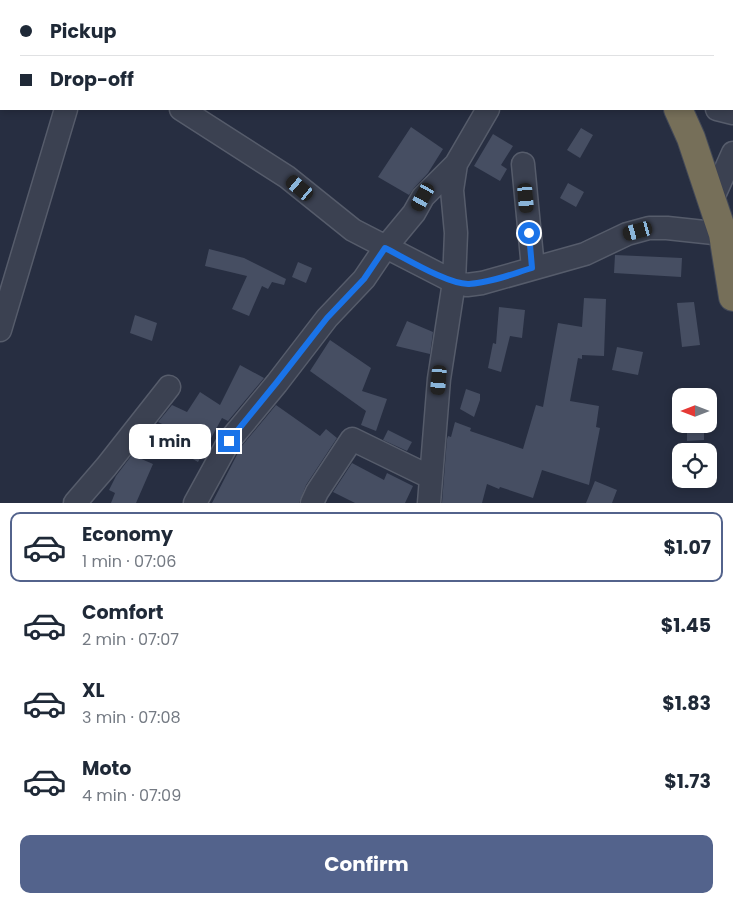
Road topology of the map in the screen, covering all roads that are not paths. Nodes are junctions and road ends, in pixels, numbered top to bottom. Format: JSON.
{"nodes":[{"id":1,"x":66,"y":110,"type":"edge"},
{"id":2,"x":183,"y":110,"type":"edge"},
{"id":3,"x":487,"y":110,"type":"edge"},
{"id":4,"x":678,"y":110,"type":"edge"},
{"id":5,"x":733,"y":154,"type":"edge"},
{"id":6,"x":456,"y":164,"type":"junction"},
{"id":7,"x":523,"y":164,"type":"dead end"},
{"id":8,"x":712,"y":200,"type":"junction"},
{"id":9,"x":723,"y":234,"type":"junction"},
{"id":10,"x":385,"y":248,"type":"junction"},
{"id":11,"x":532,"y":268,"type":"junction"},
{"id":12,"x":454,"y":282,"type":"junction"},
{"id":13,"x":733,"y":297,"type":"edge"},
{"id":14,"x":0,"y":330,"type":"edge"},
{"id":15,"x":169,"y":387,"type":"dead end"},
{"id":16,"x":430,"y":477,"type":"junction"},
{"id":17,"x":75,"y":503,"type":"edge"},
{"id":18,"x":195,"y":503,"type":"edge"},
{"id":19,"x":312,"y":503,"type":"edge"},
{"id":20,"x":429,"y":503,"type":"edge"}],
"edges":[{"from":1,"to":14,"type":"street"},
{"from":2,"to":10,"type":"street"},
{"from":3,"to":6,"type":"street"},
{"from":4,"to":8,"type":"highway"},
{"from":5,"to":8,"type":"street"},
{"from":6,"to":10,"type":"street"},
{"from":6,"to":12,"type":"street"},
{"from":7,"to":11,"type":"street"},
{"from":8,"to":9,"type":"highway"},
{"from":9,"to":11,"type":"street"},
{"from":9,"to":13,"type":"highway"},
{"from":10,"to":12,"type":"street"},
{"from":10,"to":18,"type":"street"},
{"from":11,"to":12,"type":"street"},
{"from":12,"to":16,"type":"street"},
{"from":15,"to":17,"type":"street"},
{"from":16,"to":19,"type":"street"},
{"from":16,"to":20,"type":"street"}]}
